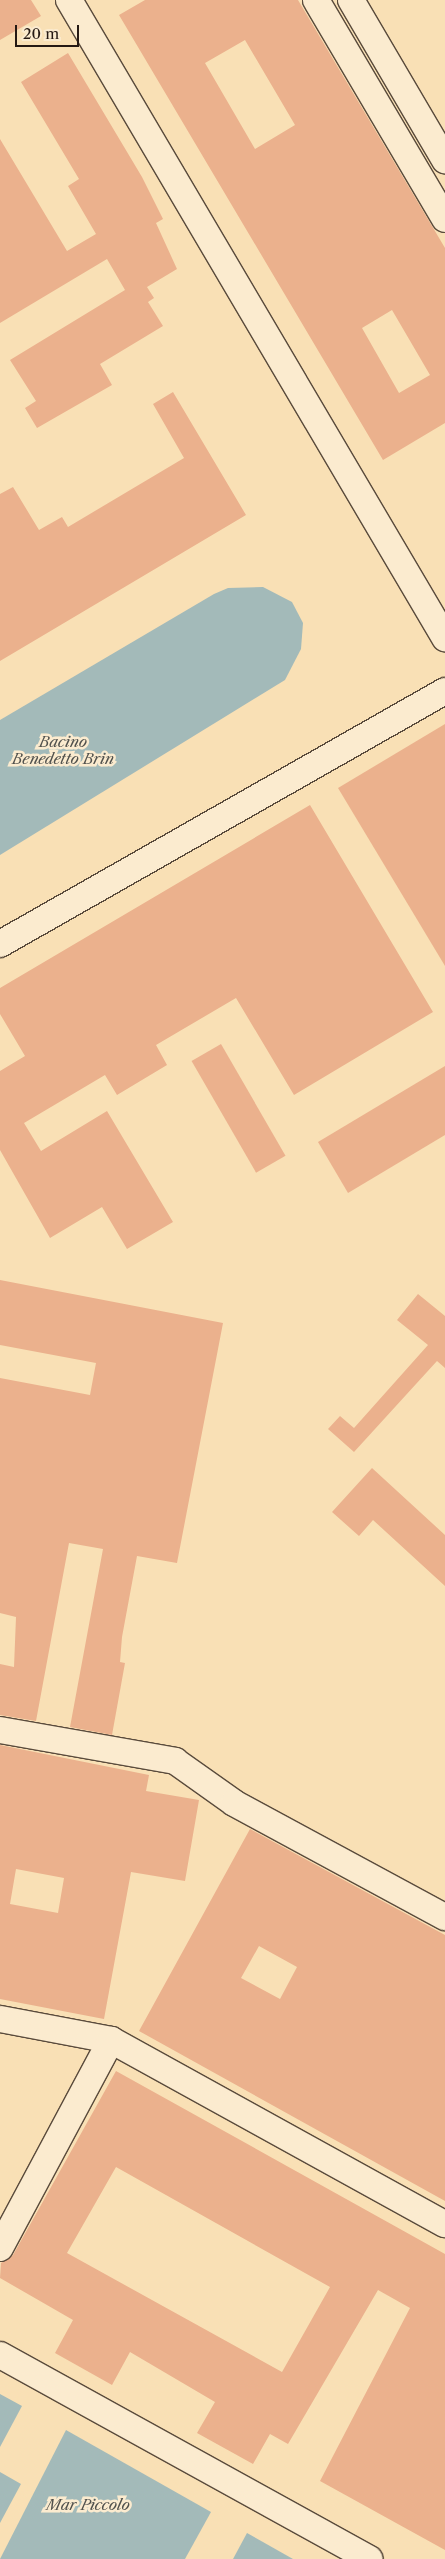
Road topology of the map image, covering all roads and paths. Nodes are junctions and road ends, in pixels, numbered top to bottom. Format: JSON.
{"nodes":[{"id":1,"x":69,"y":0,"type":"edge"},
{"id":2,"x":316,"y":0,"type":"edge"},
{"id":3,"x":351,"y":0,"type":"edge"},
{"id":4,"x":442,"y":148,"type":"edge"},
{"id":5,"x":445,"y":219,"type":"edge"},
{"id":6,"x":445,"y":638,"type":"edge"},
{"id":7,"x":445,"y":691,"type":"edge"},
{"id":8,"x":0,"y":944,"type":"edge"},
{"id":9,"x":0,"y":1730,"type":"edge"},
{"id":10,"x":445,"y":1917,"type":"edge"},
{"id":11,"x":0,"y":2018,"type":"edge"},
{"id":12,"x":111,"y":2040,"type":"junction"},
{"id":13,"x":445,"y":2224,"type":"edge"},
{"id":14,"x":0,"y":2248,"type":"edge"},
{"id":15,"x":0,"y":2355,"type":"edge"},
{"id":16,"x":369,"y":2559,"type":"edge"}],
"edges":[{"from":1,"to":6,"type":"street"},
{"from":2,"to":5,"type":"street"},
{"from":3,"to":4,"type":"street"},
{"from":7,"to":8,"type":"street"},
{"from":9,"to":10,"type":"street"},
{"from":11,"to":12,"type":"street"},
{"from":12,"to":13,"type":"street"},
{"from":12,"to":14,"type":"street"},
{"from":15,"to":16,"type":"street"}]}
